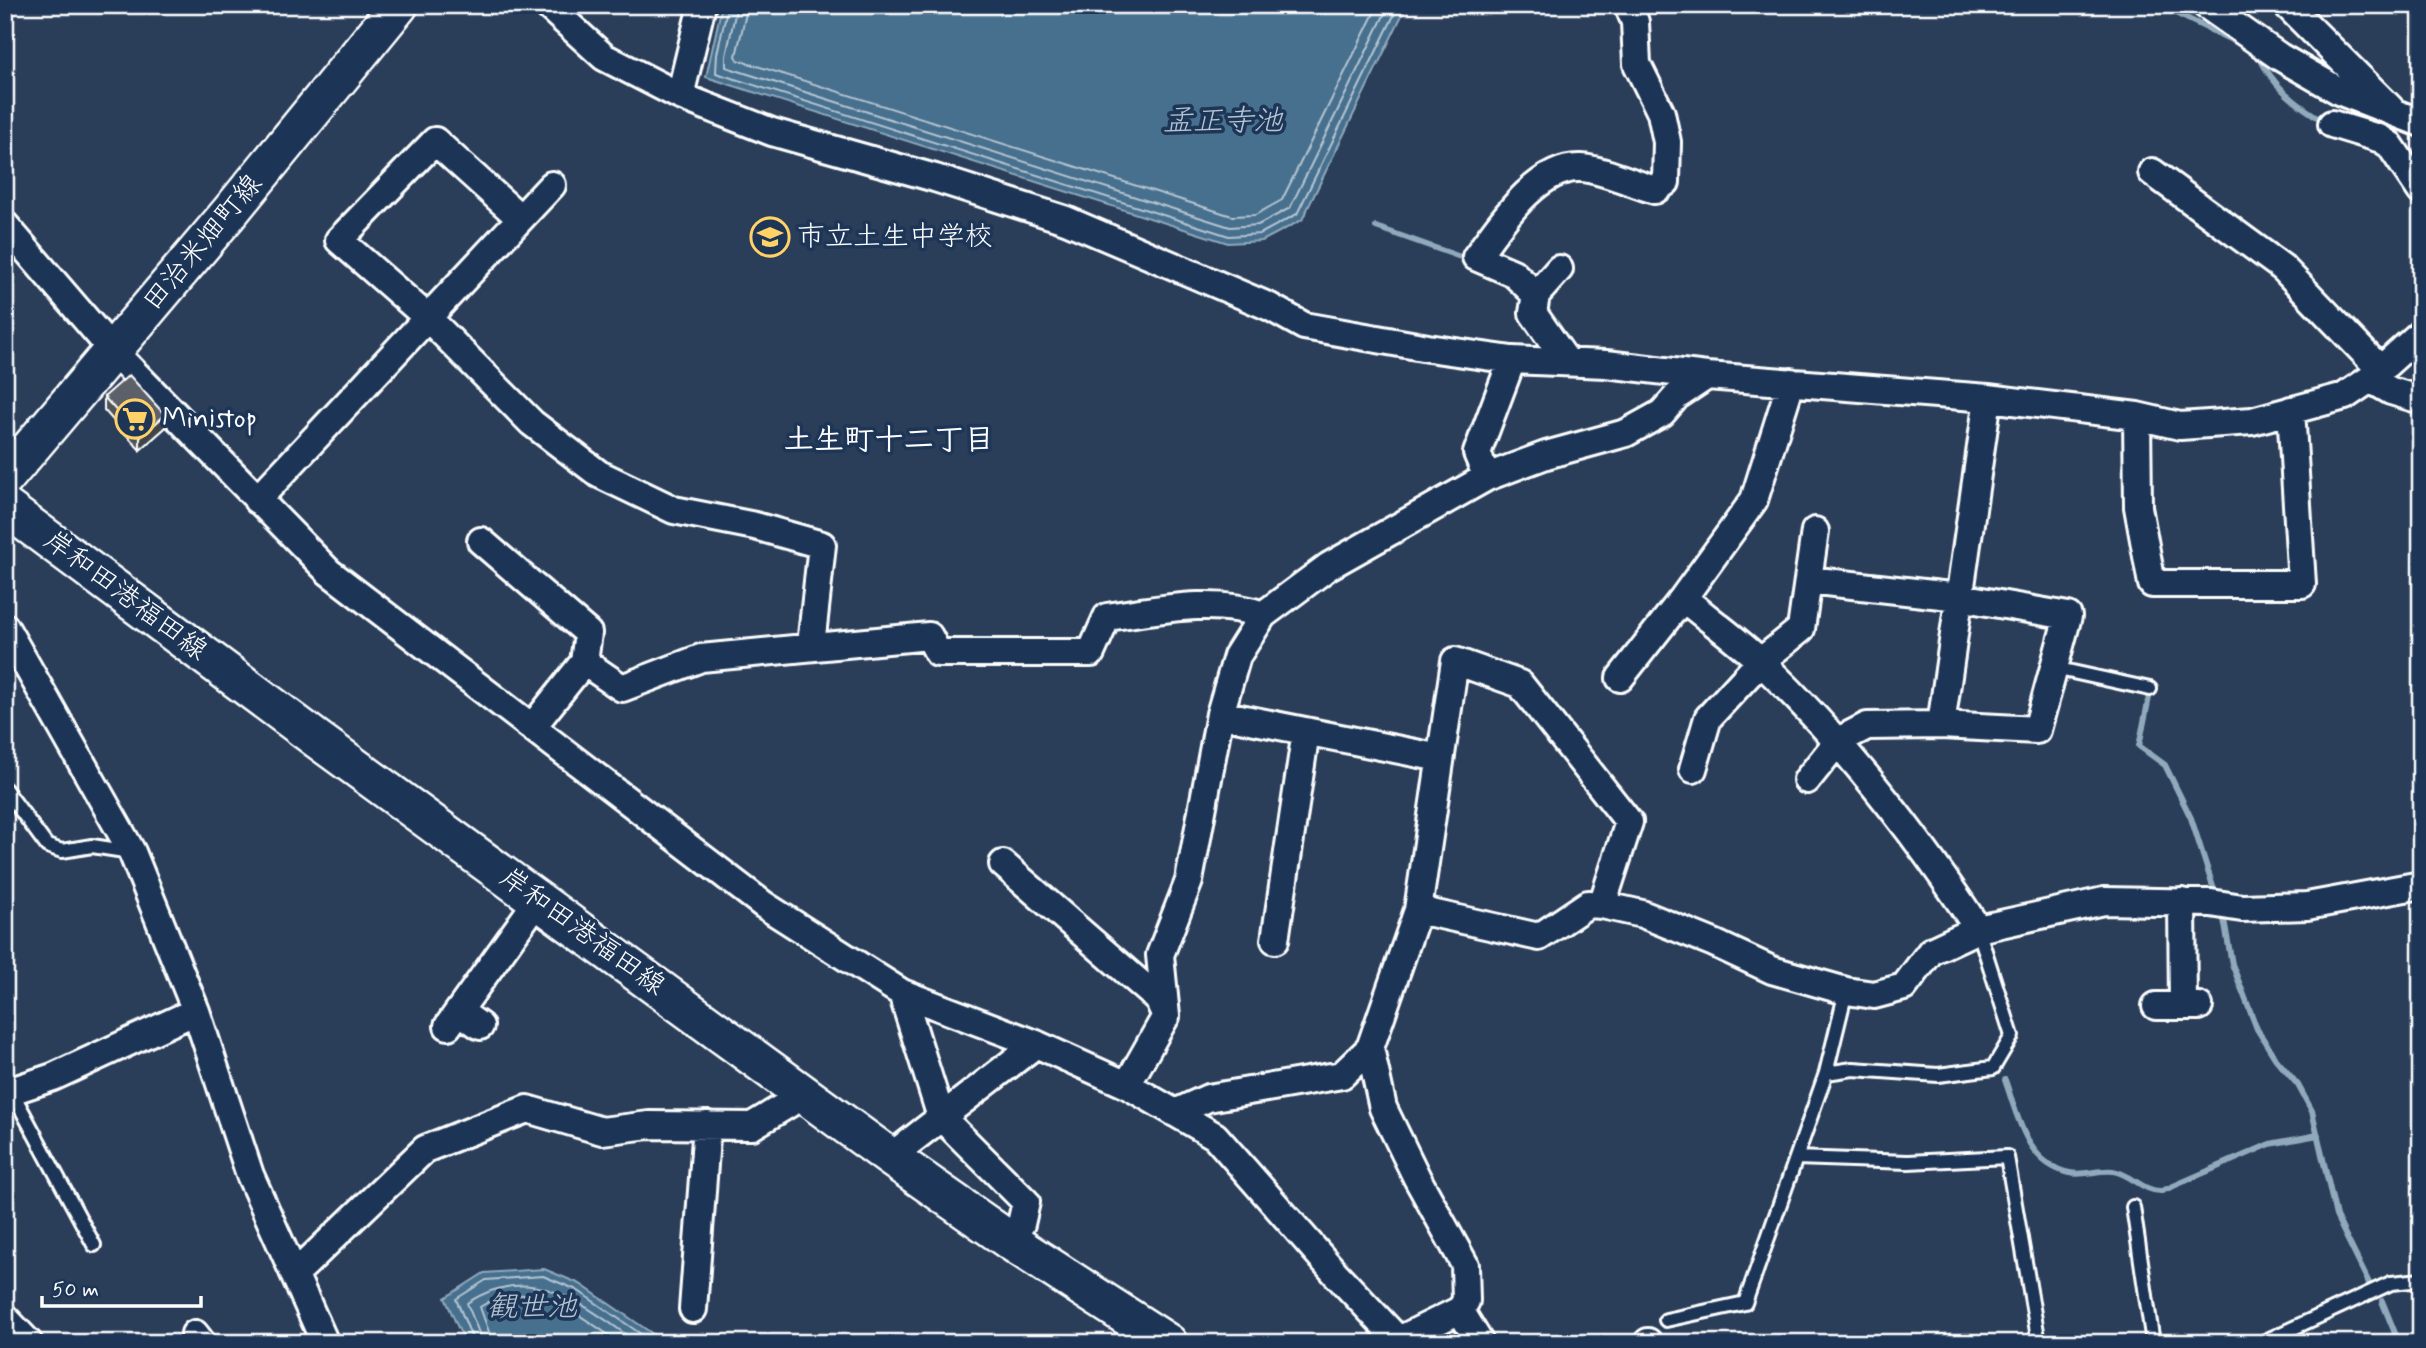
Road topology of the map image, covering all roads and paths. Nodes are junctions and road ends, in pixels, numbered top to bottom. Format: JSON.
{"nodes":[{"id":1,"x":399,"y":5,"type":"edge"},
{"id":2,"x":547,"y":5,"type":"edge"},
{"id":3,"x":702,"y":5,"type":"edge"},
{"id":4,"x":1628,"y":5,"type":"edge"},
{"id":5,"x":2206,"y":5,"type":"edge"},
{"id":6,"x":2287,"y":5,"type":"edge"},
{"id":7,"x":680,"y":96,"type":"junction"},
{"id":8,"x":2421,"y":111,"type":"edge"},
{"id":9,"x":2393,"y":112,"type":"junction"},
{"id":10,"x":2421,"y":123,"type":"edge"},
{"id":11,"x":2332,"y":124,"type":"dead end"},
{"id":12,"x":2381,"y":139,"type":"junction"},
{"id":13,"x":2152,"y":172,"type":"dead end"},
{"id":14,"x":552,"y":185,"type":"dead end"},
{"id":15,"x":2421,"y":191,"type":"edge"},
{"id":16,"x":519,"y":217,"type":"junction"},
{"id":17,"x":5,"y":225,"type":"edge"},
{"id":18,"x":1559,"y":269,"type":"dead end"},
{"id":19,"x":1536,"y":295,"type":"junction"},
{"id":20,"x":428,"y":318,"type":"junction"},
{"id":21,"x":2421,"y":333,"type":"edge"},
{"id":22,"x":113,"y":351,"type":"junction"},
{"id":23,"x":1512,"y":360,"type":"junction"},
{"id":24,"x":1567,"y":362,"type":"junction"},
{"id":25,"x":2375,"y":374,"type":"junction"},
{"id":26,"x":1707,"y":376,"type":"junction"},
{"id":27,"x":1790,"y":382,"type":"junction"},
{"id":28,"x":1988,"y":398,"type":"junction"},
{"id":29,"x":2421,"y":400,"type":"edge"},
{"id":30,"x":2291,"y":410,"type":"junction"},
{"id":31,"x":2137,"y":416,"type":"junction"},
{"id":32,"x":1487,"y":477,"type":"junction"},
{"id":33,"x":5,"y":478,"type":"edge"},
{"id":34,"x":257,"y":500,"type":"junction"},
{"id":35,"x":5,"y":507,"type":"edge"},
{"id":36,"x":1815,"y":531,"type":"dead end"},
{"id":37,"x":481,"y":541,"type":"dead end"},
{"id":38,"x":1808,"y":580,"type":"junction"},
{"id":39,"x":1959,"y":597,"type":"junction"},
{"id":40,"x":1683,"y":598,"type":"junction"},
{"id":41,"x":1264,"y":615,"type":"junction"},
{"id":42,"x":5,"y":627,"type":"edge"},
{"id":43,"x":811,"y":645,"type":"junction"},
{"id":44,"x":584,"y":662,"type":"junction"},
{"id":45,"x":1760,"y":662,"type":"junction"},
{"id":46,"x":2054,"y":668,"type":"junction"},
{"id":47,"x":1620,"y":678,"type":"dead end"},
{"id":48,"x":2150,"y":689,"type":"dead end"},
{"id":49,"x":1220,"y":714,"type":"junction"},
{"id":50,"x":1941,"y":725,"type":"junction"},
{"id":51,"x":533,"y":726,"type":"junction"},
{"id":52,"x":1306,"y":731,"type":"junction"},
{"id":53,"x":1838,"y":741,"type":"junction"},
{"id":54,"x":1440,"y":758,"type":"junction"},
{"id":55,"x":1693,"y":769,"type":"dead end"},
{"id":56,"x":1807,"y":780,"type":"dead end"},
{"id":57,"x":5,"y":789,"type":"edge"},
{"id":58,"x":132,"y":852,"type":"junction"},
{"id":59,"x":1003,"y":864,"type":"dead end"},
{"id":60,"x":2421,"y":885,"type":"edge"},
{"id":61,"x":538,"y":900,"type":"junction"},
{"id":62,"x":2182,"y":902,"type":"junction"},
{"id":63,"x":1602,"y":905,"type":"junction"},
{"id":64,"x":1418,"y":910,"type":"junction"},
{"id":65,"x":1978,"y":929,"type":"junction"},
{"id":66,"x":1275,"y":940,"type":"dead end"},
{"id":67,"x":1846,"y":991,"type":"junction"},
{"id":68,"x":902,"y":993,"type":"junction"},
{"id":69,"x":2156,"y":1006,"type":"dead end"},
{"id":70,"x":196,"y":1011,"type":"junction"},
{"id":71,"x":1166,"y":1016,"type":"junction"},
{"id":72,"x":462,"y":1021,"type":"dead end"},
{"id":73,"x":1036,"y":1044,"type":"junction"},
{"id":74,"x":1370,"y":1048,"type":"junction"},
{"id":75,"x":1826,"y":1073,"type":"junction"},
{"id":76,"x":1127,"y":1084,"type":"junction"},
{"id":77,"x":8,"y":1092,"type":"edge"},
{"id":78,"x":805,"y":1094,"type":"junction"},
{"id":79,"x":1175,"y":1113,"type":"junction"},
{"id":80,"x":942,"y":1117,"type":"junction"},
{"id":81,"x":707,"y":1125,"type":"junction"},
{"id":82,"x":890,"y":1157,"type":"junction"},
{"id":83,"x":1796,"y":1158,"type":"junction"},
{"id":84,"x":2133,"y":1207,"type":"dead end"},
{"id":85,"x":1010,"y":1241,"type":"junction"},
{"id":86,"x":94,"y":1245,"type":"dead end"},
{"id":87,"x":295,"y":1274,"type":"junction"},
{"id":88,"x":2421,"y":1280,"type":"edge"},
{"id":89,"x":693,"y":1309,"type":"dead end"},
{"id":90,"x":1461,"y":1310,"type":"junction"},
{"id":91,"x":5,"y":1318,"type":"edge"},
{"id":92,"x":1667,"y":1320,"type":"dead end"},
{"id":93,"x":1400,"y":1341,"type":"edge"},
{"id":94,"x":29,"y":1343,"type":"edge"},
{"id":95,"x":325,"y":1343,"type":"edge"},
{"id":96,"x":1168,"y":1343,"type":"edge"},
{"id":97,"x":1480,"y":1343,"type":"edge"},
{"id":98,"x":2039,"y":1343,"type":"edge"},
{"id":99,"x":2153,"y":1343,"type":"edge"},
{"id":100,"x":2261,"y":1343,"type":"edge"}],
"edges":[{"from":1,"to":22,"type":"street","name":"田治米畑町線"},
{"from":2,"to":7,"type":"street"},
{"from":3,"to":7,"type":"street"},
{"from":4,"to":19,"type":"street"},
{"from":5,"to":9,"type":"street"},
{"from":6,"to":9,"type":"street"},
{"from":7,"to":23,"type":"street"},
{"from":8,"to":9,"type":"street"},
{"from":9,"to":10,"type":"street"},
{"from":9,"to":12,"type":"street"},
{"from":11,"to":12,"type":"street"},
{"from":12,"to":15,"type":"street"},
{"from":13,"to":25,"type":"street"},
{"from":14,"to":16,"type":"street"},
{"from":16,"to":20,"type":"street"},
{"from":16,"to":20,"type":"street"},
{"from":17,"to":22,"type":"street"},
{"from":18,"to":19,"type":"street"},
{"from":19,"to":24,"type":"street"},
{"from":20,"to":34,"type":"street"},
{"from":20,"to":43,"type":"street"},
{"from":21,"to":25,"type":"street"},
{"from":22,"to":33,"type":"street","name":"田治米畑町線"},
{"from":22,"to":34,"type":"street"},
{"from":23,"to":24,"type":"street"},
{"from":23,"to":32,"type":"street"},
{"from":24,"to":26,"type":"street"},
{"from":25,"to":29,"type":"street"},
{"from":25,"to":30,"type":"street"},
{"from":26,"to":27,"type":"street"},
{"from":26,"to":32,"type":"street"},
{"from":27,"to":28,"type":"street"},
{"from":27,"to":40,"type":"street"},
{"from":28,"to":31,"type":"street"},
{"from":28,"to":39,"type":"street"},
{"from":30,"to":31,"type":"street"},
{"from":30,"to":31,"type":"street"},
{"from":32,"to":41,"type":"street"},
{"from":34,"to":51,"type":"street"},
{"from":35,"to":61,"type":"street","name":"岸和田港福田線"},
{"from":36,"to":38,"type":"street"},
{"from":37,"to":44,"type":"street"},
{"from":38,"to":39,"type":"street"},
{"from":38,"to":45,"type":"street"},
{"from":39,"to":46,"type":"street"},
{"from":39,"to":50,"type":"street"},
{"from":40,"to":45,"type":"street"},
{"from":40,"to":47,"type":"street"},
{"from":41,"to":43,"type":"street"},
{"from":41,"to":49,"type":"street"},
{"from":42,"to":58,"type":"street"},
{"from":43,"to":44,"type":"street"},
{"from":44,"to":51,"type":"street"},
{"from":45,"to":53,"type":"street"},
{"from":45,"to":55,"type":"street"},
{"from":46,"to":48,"type":"lane"},
{"from":46,"to":50,"type":"street"},
{"from":49,"to":52,"type":"street"},
{"from":49,"to":71,"type":"street"},
{"from":50,"to":53,"type":"street"},
{"from":51,"to":68,"type":"street"},
{"from":52,"to":54,"type":"street"},
{"from":52,"to":66,"type":"street"},
{"from":53,"to":56,"type":"street"},
{"from":53,"to":65,"type":"street"},
{"from":54,"to":63,"type":"street"},
{"from":54,"to":64,"type":"street"},
{"from":57,"to":58,"type":"lane"},
{"from":58,"to":70,"type":"street"},
{"from":59,"to":71,"type":"street"},
{"from":60,"to":62,"type":"street"},
{"from":61,"to":72,"type":"street"},
{"from":61,"to":78,"type":"street","name":"岸和田港福田線"},
{"from":62,"to":65,"type":"street"},
{"from":62,"to":69,"type":"street"},
{"from":63,"to":64,"type":"street"},
{"from":63,"to":67,"type":"street"},
{"from":64,"to":74,"type":"street"},
{"from":65,"to":67,"type":"street"},
{"from":65,"to":75,"type":"lane"},
{"from":67,"to":75,"type":"lane"},
{"from":68,"to":73,"type":"street"},
{"from":68,"to":80,"type":"street"},
{"from":70,"to":77,"type":"street"},
{"from":70,"to":87,"type":"street"},
{"from":71,"to":76,"type":"street"},
{"from":73,"to":76,"type":"street"},
{"from":73,"to":80,"type":"street"},
{"from":74,"to":79,"type":"street"},
{"from":74,"to":90,"type":"street"},
{"from":75,"to":83,"type":"lane"},
{"from":76,"to":79,"type":"street"},
{"from":77,"to":86,"type":"lane"},
{"from":78,"to":81,"type":"street"},
{"from":78,"to":82,"type":"street","name":"岸和田港福田線"},
{"from":79,"to":93,"type":"street"},
{"from":80,"to":82,"type":"street"},
{"from":80,"to":85,"type":"street"},
{"from":81,"to":87,"type":"street"},
{"from":81,"to":89,"type":"street"},
{"from":82,"to":85,"type":"street","name":"岸和田港福田線"},
{"from":83,"to":92,"type":"lane"},
{"from":83,"to":98,"type":"lane"},
{"from":84,"to":99,"type":"lane"},
{"from":85,"to":96,"type":"street","name":"岸和田港福田線"},
{"from":87,"to":95,"type":"street"},
{"from":88,"to":100,"type":"lane"},
{"from":90,"to":93,"type":"street"},
{"from":90,"to":97,"type":"street"},
{"from":91,"to":94,"type":"street"}]}
